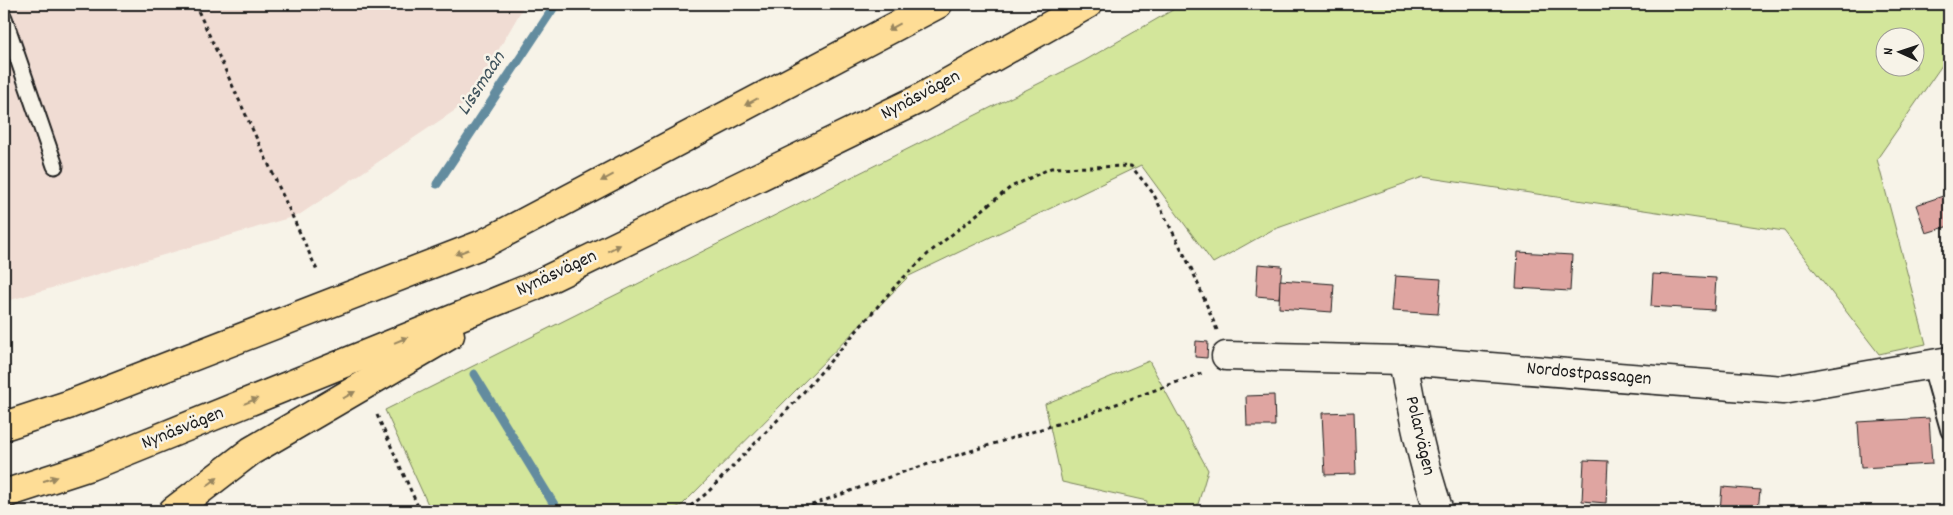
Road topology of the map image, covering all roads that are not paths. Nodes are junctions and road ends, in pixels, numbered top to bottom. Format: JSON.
{"nodes":[{"id":1,"x":938,"y":4,"type":"edge"},
{"id":2,"x":1088,"y":4,"type":"edge"},
{"id":3,"x":4,"y":18,"type":"edge"},
{"id":4,"x":55,"y":166,"type":"dead end"},
{"id":5,"x":532,"y":287,"type":"junction"},
{"id":6,"x":1226,"y":356,"type":"road end"},
{"id":7,"x":1403,"y":360,"type":"junction"},
{"id":8,"x":1940,"y":362,"type":"edge"},
{"id":9,"x":4,"y":426,"type":"edge"},
{"id":10,"x":1949,"y":432,"type":"edge"},
{"id":11,"x":4,"y":494,"type":"edge"},
{"id":12,"x":173,"y":511,"type":"edge"},
{"id":13,"x":1439,"y":511,"type":"edge"}],
"edges":[{"from":1,"to":9,"type":"highway","one_way":true},
{"from":5,"to":2,"type":"highway","name":"Nynäsvägen","one_way":true},
{"from":3,"to":4,"type":"lane"},
{"from":11,"to":5,"type":"highway","name":"Nynäsvägen","one_way":true},
{"from":12,"to":5,"type":"highway","one_way":true},
{"from":6,"to":7,"type":"street","name":"Nordostpassagen"},
{"from":7,"to":8,"type":"street","name":"Nordostpassagen"},
{"from":7,"to":13,"type":"street","name":"Polarvägen"},
{"from":8,"to":10,"type":"lane"}]}
